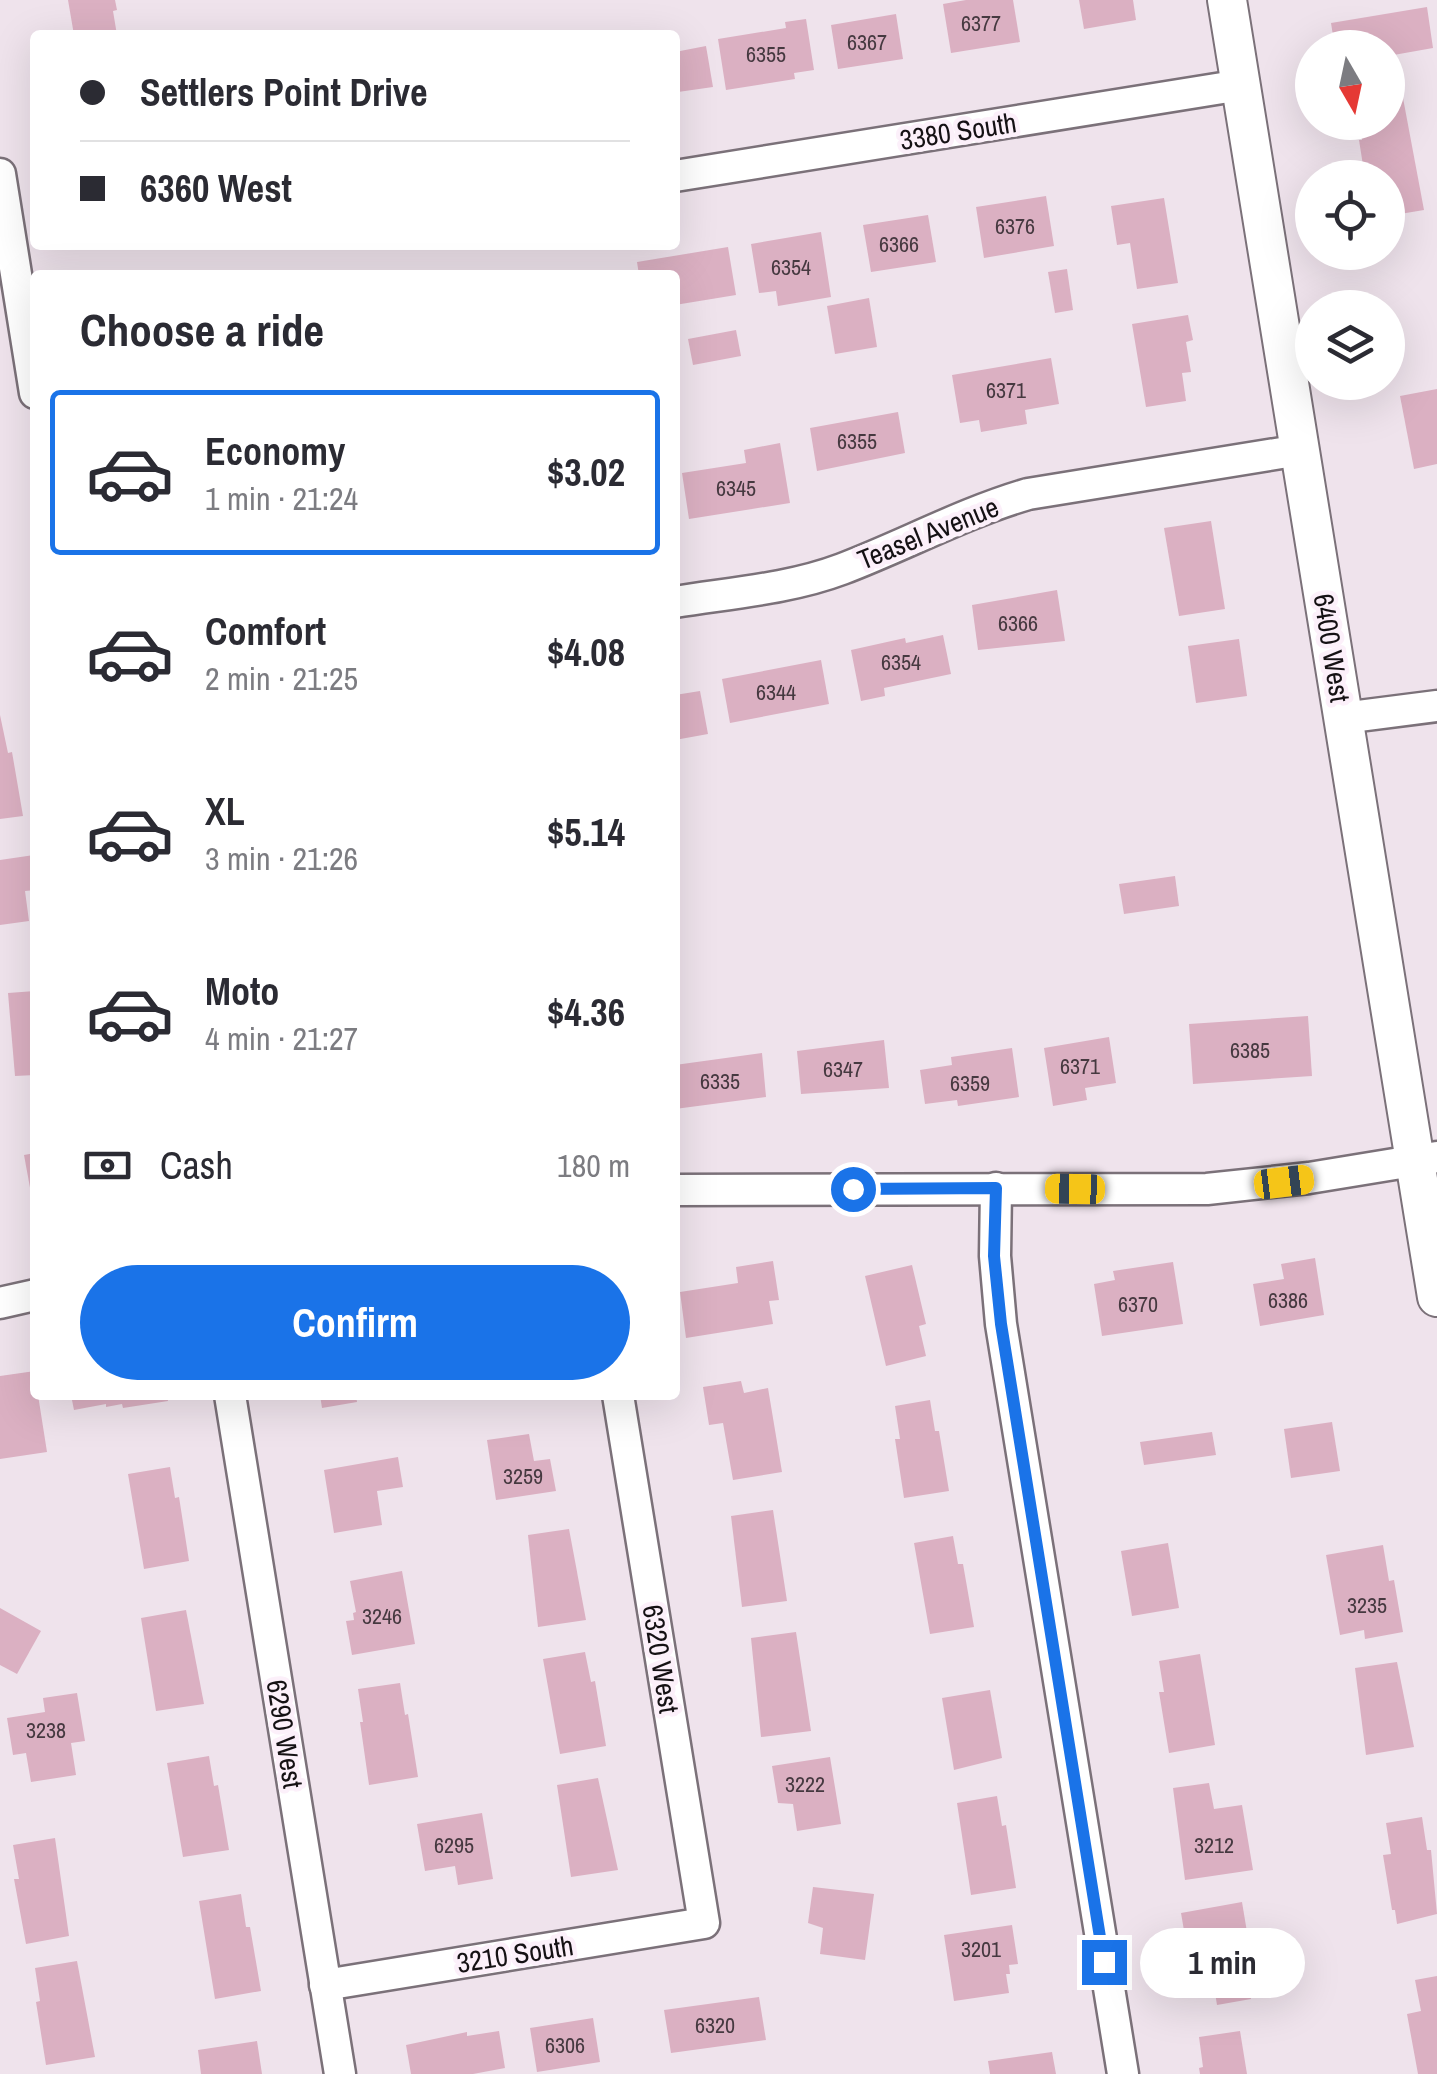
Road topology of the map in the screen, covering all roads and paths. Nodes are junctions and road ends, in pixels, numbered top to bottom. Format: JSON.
{"nodes":[{"id":1,"x":1227,"y":0,"type":"edge"},
{"id":2,"x":1241,"y":86,"type":"junction"},
{"id":3,"x":0,"y":174,"type":"edge"},
{"id":4,"x":680,"y":175,"type":"edge"},
{"id":5,"x":23,"y":235,"type":"edge"},
{"id":6,"x":30,"y":327,"type":"edge"},
{"id":7,"x":1300,"y":450,"type":"junction"},
{"id":8,"x":680,"y":601,"type":"edge"},
{"id":9,"x":1437,"y":706,"type":"edge"},
{"id":10,"x":1344,"y":718,"type":"junction"},
{"id":11,"x":1426,"y":1159,"type":"edge"},
{"id":12,"x":996,"y":1188,"type":"junction"},
{"id":13,"x":680,"y":1190,"type":"edge"},
{"id":14,"x":30,"y":1296,"type":"edge"},
{"id":15,"x":1437,"y":1296,"type":"edge"},
{"id":16,"x":0,"y":1303,"type":"edge"},
{"id":17,"x":231,"y":1400,"type":"edge"},
{"id":18,"x":619,"y":1400,"type":"edge"},
{"id":19,"x":704,"y":1923,"type":"joint"},
{"id":20,"x":326,"y":1985,"type":"junction"},
{"id":21,"x":340,"y":2074,"type":"edge"},
{"id":22,"x":1123,"y":2074,"type":"edge"}],
"edges":[{"from":1,"to":2,"type":"street","name":"6400 West"},
{"from":2,"to":4,"type":"street","name":"3380 South"},
{"from":2,"to":7,"type":"street","name":"6400 West"},
{"from":3,"to":5,"type":"street"},
{"from":5,"to":6,"type":"street"},
{"from":7,"to":8,"type":"street","name":"Teasel Avenue"},
{"from":7,"to":10,"type":"street","name":"6400 West"},
{"from":9,"to":10,"type":"street"},
{"from":10,"to":11,"type":"street","name":"6400 West"},
{"from":11,"to":12,"type":"street"},
{"from":11,"to":15,"type":"street","name":"6400 West"},
{"from":12,"to":13,"type":"street"},
{"from":12,"to":22,"type":"street"},
{"from":14,"to":16,"type":"street"},
{"from":17,"to":20,"type":"street","name":"6290 West"},
{"from":18,"to":19,"type":"street","name":"6320 West"},
{"from":19,"to":20,"type":"street","name":"3210 South"},
{"from":20,"to":21,"type":"street","name":"6290 West"}]}
